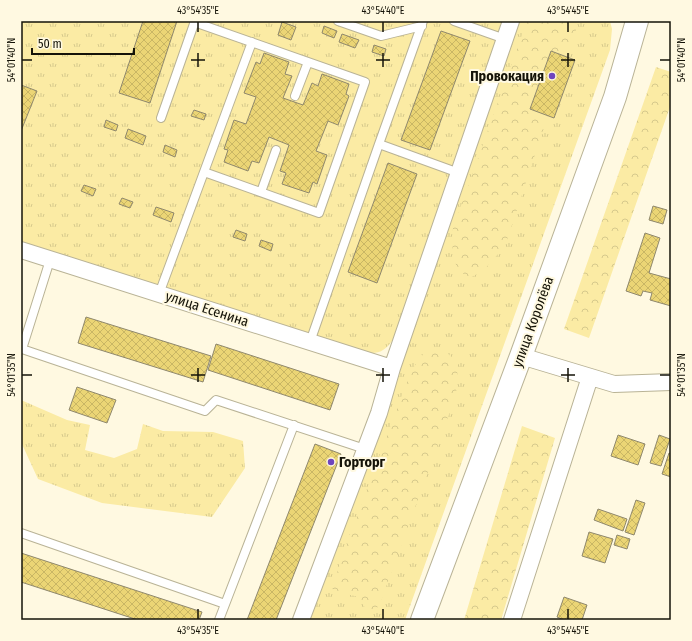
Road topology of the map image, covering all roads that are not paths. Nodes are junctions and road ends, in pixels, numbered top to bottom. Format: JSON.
{"nodes":[{"id":1,"x":338,"y":21,"type":"edge"},
{"id":2,"x":454,"y":21,"type":"edge"},
{"id":3,"x":512,"y":21,"type":"edge"},
{"id":4,"x":637,"y":21,"type":"edge"},
{"id":5,"x":195,"y":22,"type":"edge"},
{"id":6,"x":422,"y":23,"type":"edge"},
{"id":7,"x":505,"y":39,"type":"junction"},
{"id":8,"x":252,"y":42,"type":"junction"},
{"id":9,"x":308,"y":62,"type":"junction"},
{"id":10,"x":295,"y":96,"type":"dead end"},
{"id":11,"x":161,"y":118,"type":"dead end"},
{"id":12,"x":379,"y":144,"type":"junction"},
{"id":13,"x":276,"y":150,"type":"dead end"},
{"id":14,"x":204,"y":172,"type":"junction"},
{"id":15,"x":459,"y":173,"type":"junction"},
{"id":16,"x":261,"y":192,"type":"junction"},
{"id":17,"x":21,"y":250,"type":"edge"},
{"id":18,"x":50,"y":260,"type":"junction"},
{"id":19,"x":159,"y":294,"type":"junction"},
{"id":20,"x":310,"y":342,"type":"junction"},
{"id":21,"x":21,"y":350,"type":"edge"},
{"id":22,"x":521,"y":356,"type":"junction"},
{"id":23,"x":392,"y":368,"type":"junction"},
{"id":24,"x":590,"y":378,"type":"junction"},
{"id":25,"x":671,"y":382,"type":"edge"},
{"id":26,"x":294,"y":425,"type":"junction"},
{"id":27,"x":365,"y":449,"type":"junction"},
{"id":28,"x":21,"y":533,"type":"edge"},
{"id":29,"x":225,"y":604,"type":"junction"},
{"id":30,"x":219,"y":620,"type":"edge"},
{"id":31,"x":301,"y":620,"type":"edge"},
{"id":32,"x":422,"y":620,"type":"edge"},
{"id":33,"x":512,"y":620,"type":"edge"}],
"edges":[{"from":1,"to":6,"type":"lane"},
{"from":2,"to":7,"type":"lane"},
{"from":3,"to":7,"type":"street"},
{"from":4,"to":22,"type":"main road","name":"улица Королёва"},
{"from":5,"to":8,"type":"lane"},
{"from":5,"to":11,"type":"lane"},
{"from":6,"to":12,"type":"lane"},
{"from":7,"to":15,"type":"street"},
{"from":8,"to":9,"type":"lane"},
{"from":8,"to":14,"type":"lane"},
{"from":9,"to":10,"type":"lane"},
{"from":9,"to":16,"type":"lane"},
{"from":12,"to":15,"type":"lane"},
{"from":12,"to":20,"type":"lane"},
{"from":13,"to":16,"type":"lane"},
{"from":14,"to":16,"type":"lane"},
{"from":14,"to":19,"type":"lane"},
{"from":15,"to":23,"type":"street"},
{"from":17,"to":18,"type":"street","name":"улица Есенина"},
{"from":18,"to":19,"type":"street","name":"улица Есенина"},
{"from":18,"to":21,"type":"lane"},
{"from":19,"to":20,"type":"street","name":"улица Есенина"},
{"from":20,"to":23,"type":"street","name":"улица Есенина"},
{"from":21,"to":26,"type":"lane"},
{"from":22,"to":24,"type":"street"},
{"from":22,"to":32,"type":"main road","name":"улица Королёва"},
{"from":23,"to":27,"type":"street"},
{"from":24,"to":25,"type":"street"},
{"from":24,"to":33,"type":"street"},
{"from":26,"to":27,"type":"lane"},
{"from":26,"to":29,"type":"lane"},
{"from":27,"to":31,"type":"street"},
{"from":28,"to":29,"type":"lane"},
{"from":29,"to":30,"type":"lane"}]}
